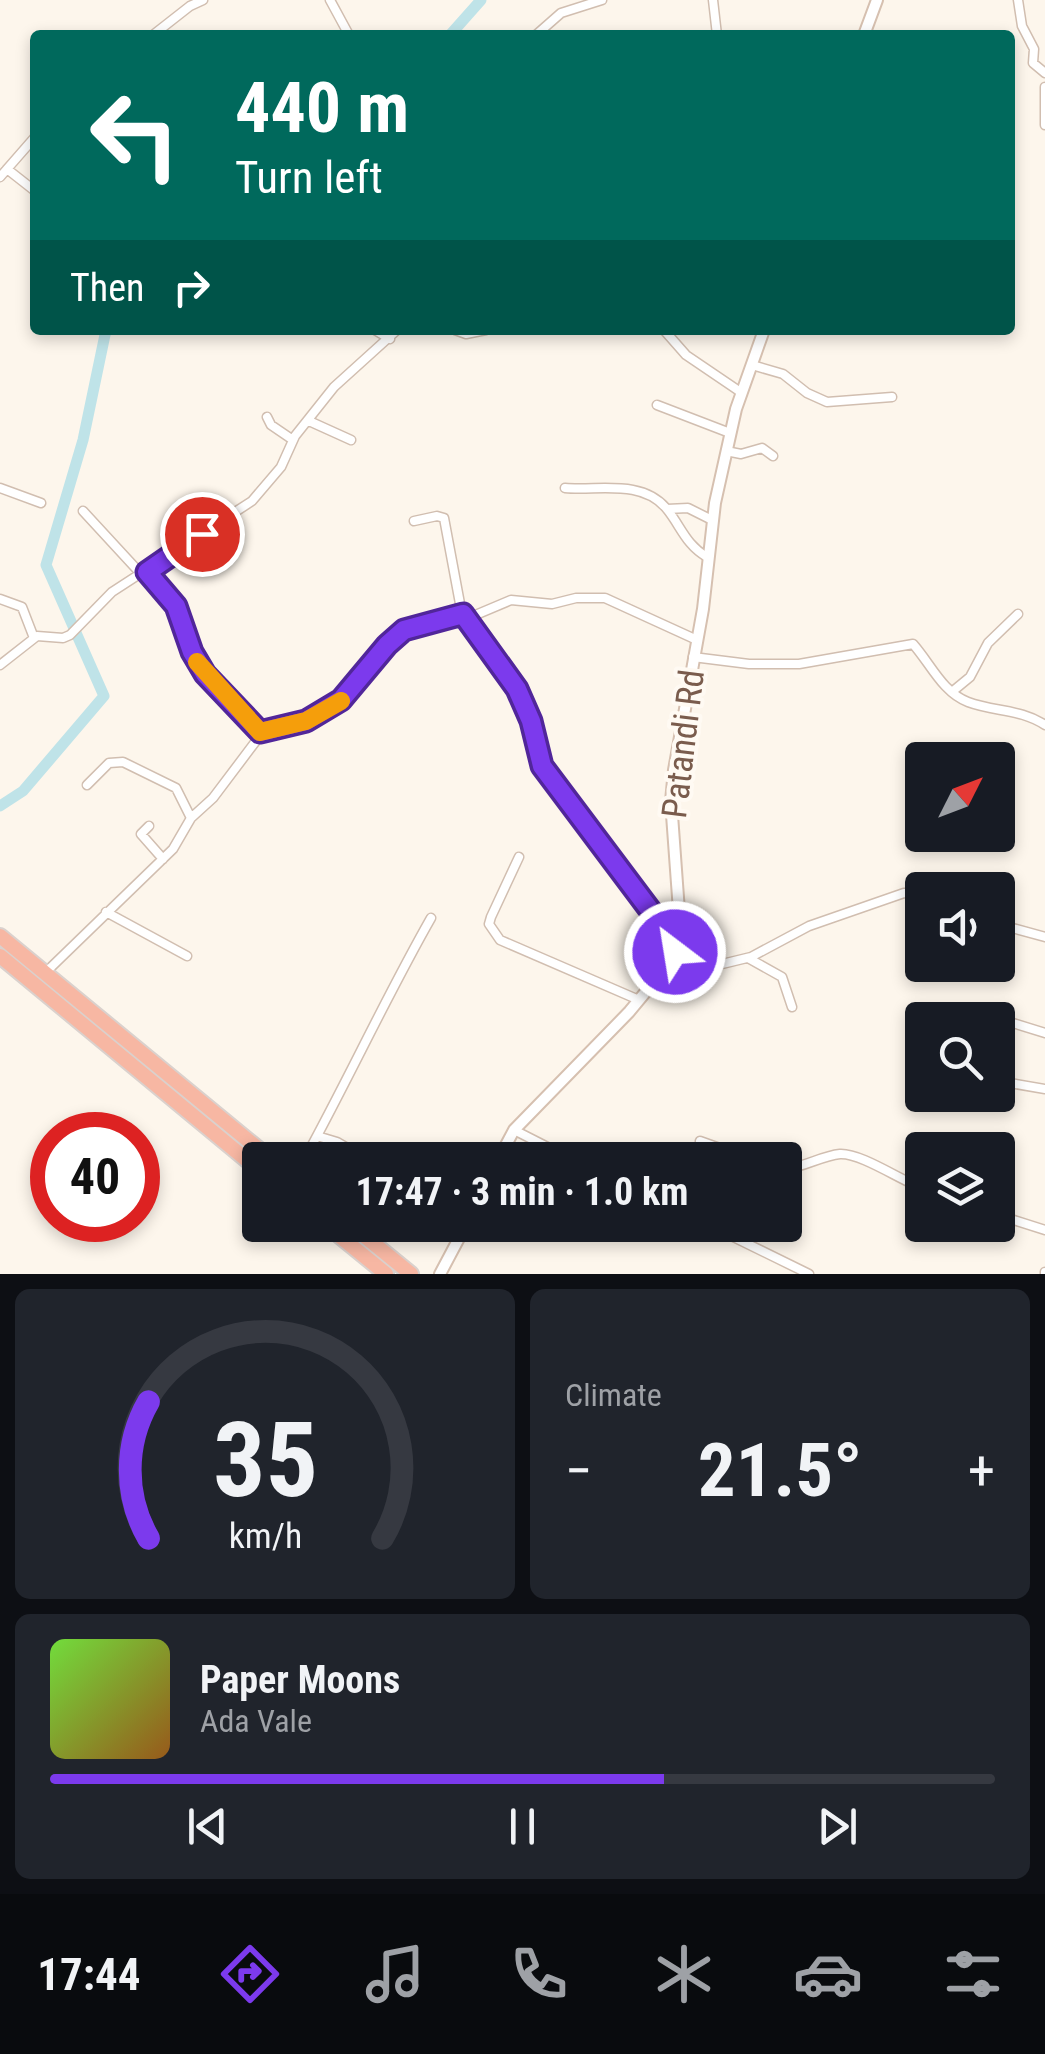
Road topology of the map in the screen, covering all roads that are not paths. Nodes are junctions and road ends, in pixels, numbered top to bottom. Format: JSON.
{"nodes":[{"id":1,"x":204,"y":0,"type":"edge"},
{"id":2,"x":330,"y":0,"type":"edge"},
{"id":3,"x":602,"y":0,"type":"edge"},
{"id":4,"x":714,"y":0,"type":"edge"},
{"id":5,"x":877,"y":0,"type":"edge"},
{"id":6,"x":1018,"y":0,"type":"edge"},
{"id":7,"x":160,"y":30,"type":"edge"},
{"id":8,"x":346,"y":30,"type":"edge"},
{"id":9,"x":542,"y":30,"type":"edge"},
{"id":10,"x":717,"y":30,"type":"edge"},
{"id":11,"x":866,"y":30,"type":"edge"},
{"id":12,"x":1045,"y":72,"type":"edge"},
{"id":13,"x":1045,"y":87,"type":"edge"},
{"id":14,"x":1045,"y":125,"type":"edge"},
{"id":15,"x":30,"y":143,"type":"edge"},
{"id":16,"x":8,"y":169,"type":"junction"},
{"id":17,"x":0,"y":177,"type":"edge"},
{"id":18,"x":30,"y":187,"type":"edge"},
{"id":19,"x":384,"y":335,"type":"edge"},
{"id":20,"x":393,"y":335,"type":"edge"},
{"id":21,"x":668,"y":335,"type":"edge"},
{"id":22,"x":762,"y":335,"type":"edge"},
{"id":23,"x":390,"y":338,"type":"junction"},
{"id":24,"x":752,"y":365,"type":"junction"},
{"id":25,"x":742,"y":393,"type":"junction"},
{"id":26,"x":892,"y":397,"type":"dead end"},
{"id":27,"x":657,"y":404,"type":"dead end"},
{"id":28,"x":267,"y":417,"type":"dead end"},
{"id":29,"x":309,"y":421,"type":"junction"},
{"id":30,"x":730,"y":433,"type":"junction"},
{"id":31,"x":293,"y":440,"type":"junction"},
{"id":32,"x":352,"y":440,"type":"dead end"},
{"id":33,"x":726,"y":451,"type":"junction"},
{"id":34,"x":287,"y":452,"type":"junction"},
{"id":35,"x":773,"y":456,"type":"dead end"},
{"id":36,"x":276,"y":462,"type":"dead end"},
{"id":37,"x":0,"y":488,"type":"edge"},
{"id":38,"x":566,"y":488,"type":"dead end"},
{"id":39,"x":41,"y":503,"type":"dead end"},
{"id":40,"x":667,"y":510,"type":"junction"},
{"id":41,"x":83,"y":511,"type":"dead end"},
{"id":42,"x":712,"y":520,"type":"junction"},
{"id":43,"x":414,"y":521,"type":"dead end"},
{"id":44,"x":707,"y":556,"type":"junction"},
{"id":45,"x":144,"y":573,"type":"junction"},
{"id":46,"x":0,"y":599,"type":"edge"},
{"id":47,"x":1018,"y":614,"type":"dead end"},
{"id":48,"x":464,"y":616,"type":"junction"},
{"id":49,"x":34,"y":638,"type":"junction"},
{"id":50,"x":697,"y":640,"type":"junction"},
{"id":51,"x":693,"y":657,"type":"junction"},
{"id":52,"x":0,"y":666,"type":"edge"},
{"id":53,"x":952,"y":691,"type":"junction"},
{"id":54,"x":1045,"y":725,"type":"edge"},
{"id":55,"x":260,"y":732,"type":"junction"},
{"id":56,"x":87,"y":786,"type":"dead end"},
{"id":57,"x":191,"y":818,"type":"junction"},
{"id":58,"x":148,"y":826,"type":"dead end"},
{"id":59,"x":519,"y":857,"type":"dead end"},
{"id":60,"x":163,"y":859,"type":"junction"},
{"id":61,"x":905,"y":893,"type":"edge"},
{"id":62,"x":106,"y":912,"type":"junction"},
{"id":63,"x":431,"y":918,"type":"dead end"},
{"id":64,"x":1015,"y":929,"type":"edge"},
{"id":65,"x":0,"y":936,"type":"edge"},
{"id":66,"x":1045,"y":938,"type":"edge"},
{"id":67,"x":677,"y":946,"type":"junction"},
{"id":68,"x":0,"y":956,"type":"edge"},
{"id":69,"x":187,"y":956,"type":"dead end"},
{"id":70,"x":748,"y":958,"type":"junction"},
{"id":71,"x":45,"y":973,"type":"junction"},
{"id":72,"x":656,"y":980,"type":"junction"},
{"id":73,"x":639,"y":1000,"type":"junction"},
{"id":74,"x":792,"y":1007,"type":"dead end"},
{"id":75,"x":1015,"y":1024,"type":"edge"},
{"id":76,"x":1045,"y":1033,"type":"edge"},
{"id":77,"x":1015,"y":1085,"type":"edge"},
{"id":78,"x":1045,"y":1089,"type":"edge"},
{"id":79,"x":184,"y":1098,"type":"junction"},
{"id":80,"x":218,"y":1126,"type":"junction"},
{"id":81,"x":514,"y":1130,"type":"junction"},
{"id":82,"x":317,"y":1136,"type":"junction"},
{"id":83,"x":243,"y":1142,"type":"edge"},
{"id":84,"x":314,"y":1142,"type":"edge"},
{"id":85,"x":336,"y":1142,"type":"edge"},
{"id":86,"x":508,"y":1142,"type":"edge"},
{"id":87,"x":538,"y":1142,"type":"edge"},
{"id":88,"x":242,"y":1152,"type":"edge"},
{"id":89,"x":802,"y":1167,"type":"edge"},
{"id":90,"x":905,"y":1181,"type":"edge"},
{"id":91,"x":1015,"y":1220,"type":"edge"},
{"id":92,"x":1045,"y":1230,"type":"edge"},
{"id":93,"x":347,"y":1242,"type":"edge"},
{"id":94,"x":372,"y":1242,"type":"edge"},
{"id":95,"x":457,"y":1242,"type":"edge"},
{"id":96,"x":744,"y":1242,"type":"edge"},
{"id":97,"x":386,"y":1274,"type":"edge"},
{"id":98,"x":411,"y":1274,"type":"edge"},
{"id":99,"x":440,"y":1274,"type":"edge"},
{"id":100,"x":809,"y":1274,"type":"edge"}],
"edges":[{"from":1,"to":7,"type":"street"},
{"from":2,"to":8,"type":"street"},
{"from":3,"to":9,"type":"street"},
{"from":4,"to":10,"type":"street"},
{"from":5,"to":11,"type":"street"},
{"from":6,"to":12,"type":"street"},
{"from":13,"to":14,"type":"street"},
{"from":15,"to":16,"type":"street"},
{"from":16,"to":17,"type":"street"},
{"from":16,"to":18,"type":"street"},
{"from":19,"to":23,"type":"street"},
{"from":20,"to":23,"type":"street"},
{"from":21,"to":25,"type":"street"},
{"from":22,"to":24,"type":"street","name":"Patandi Rd"},
{"from":23,"to":29,"type":"street"},
{"from":24,"to":25,"type":"street","name":"Patandi Rd"},
{"from":24,"to":26,"type":"street"},
{"from":25,"to":30,"type":"street","name":"Patandi Rd"},
{"from":27,"to":30,"type":"street"},
{"from":28,"to":31,"type":"street"},
{"from":29,"to":31,"type":"street"},
{"from":29,"to":32,"type":"street"},
{"from":30,"to":33,"type":"street","name":"Patandi Rd"},
{"from":31,"to":34,"type":"street"},
{"from":33,"to":35,"type":"street"},
{"from":33,"to":42,"type":"street","name":"Patandi Rd"},
{"from":34,"to":36,"type":"street"},
{"from":34,"to":45,"type":"street"},
{"from":37,"to":39,"type":"street"},
{"from":38,"to":40,"type":"street"},
{"from":40,"to":42,"type":"street"},
{"from":40,"to":44,"type":"street"},
{"from":41,"to":45,"type":"street"},
{"from":42,"to":44,"type":"street","name":"Patandi Rd"},
{"from":43,"to":48,"type":"street"},
{"from":44,"to":50,"type":"street","name":"Patandi Rd"},
{"from":45,"to":49,"type":"street"},
{"from":45,"to":55,"type":"street"},
{"from":46,"to":49,"type":"street"},
{"from":47,"to":53,"type":"street"},
{"from":48,"to":50,"type":"street"},
{"from":48,"to":55,"type":"street"},
{"from":48,"to":67,"type":"street"},
{"from":49,"to":52,"type":"street"},
{"from":50,"to":51,"type":"street","name":"Patandi Rd"},
{"from":51,"to":53,"type":"street"},
{"from":51,"to":67,"type":"street","name":"Patandi Rd"},
{"from":53,"to":54,"type":"street"},
{"from":55,"to":57,"type":"street"},
{"from":56,"to":57,"type":"street"},
{"from":57,"to":60,"type":"street"},
{"from":58,"to":60,"type":"street"},
{"from":59,"to":73,"type":"street"},
{"from":60,"to":62,"type":"street"},
{"from":61,"to":70,"type":"street"},
{"from":62,"to":69,"type":"street"},
{"from":62,"to":71,"type":"street"},
{"from":63,"to":82,"type":"street"},
{"from":64,"to":66,"type":"street"},
{"from":65,"to":71,"type":"highway"},
{"from":67,"to":72,"type":"street"},
{"from":68,"to":79,"type":"highway"},
{"from":70,"to":72,"type":"street"},
{"from":70,"to":74,"type":"street"},
{"from":71,"to":79,"type":"highway"},
{"from":72,"to":73,"type":"street"},
{"from":73,"to":81,"type":"street"},
{"from":75,"to":76,"type":"street"},
{"from":77,"to":78,"type":"street"},
{"from":79,"to":80,"type":"highway"},
{"from":80,"to":83,"type":"highway"},
{"from":80,"to":88,"type":"highway"},
{"from":81,"to":86,"type":"street"},
{"from":81,"to":87,"type":"street"},
{"from":82,"to":84,"type":"street"},
{"from":82,"to":85,"type":"street"},
{"from":89,"to":90,"type":"street"},
{"from":91,"to":92,"type":"street"},
{"from":93,"to":97,"type":"highway"},
{"from":94,"to":98,"type":"highway"},
{"from":95,"to":99,"type":"street"},
{"from":96,"to":100,"type":"street"}]}
